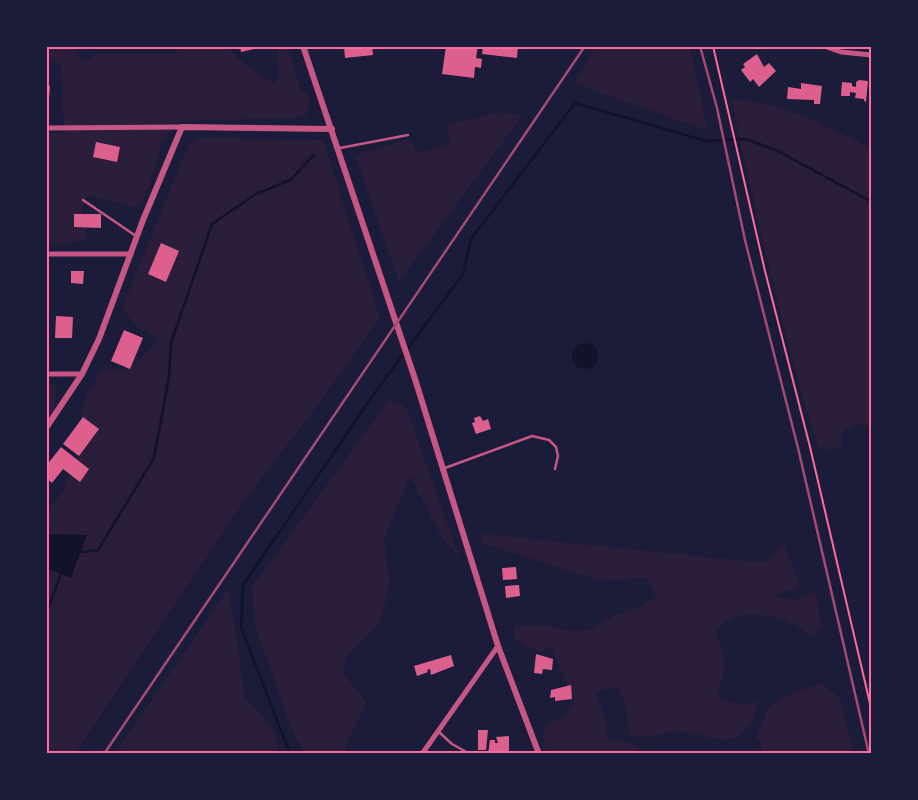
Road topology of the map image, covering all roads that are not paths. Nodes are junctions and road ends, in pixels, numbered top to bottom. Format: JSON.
{"nodes":[{"id":1,"x":824,"y":46,"type":"edge"},
{"id":2,"x":303,"y":47,"type":"edge"},
{"id":3,"x":872,"y":55,"type":"edge"},
{"id":4,"x":182,"y":127,"type":"junction"},
{"id":5,"x":46,"y":128,"type":"edge"},
{"id":6,"x":332,"y":129,"type":"junction"},
{"id":7,"x":408,"y":135,"type":"dead end"},
{"id":8,"x":338,"y":149,"type":"junction"},
{"id":9,"x":83,"y":200,"type":"dead end"},
{"id":10,"x":137,"y":237,"type":"junction"},
{"id":11,"x":46,"y":254,"type":"edge"},
{"id":12,"x":130,"y":254,"type":"junction"},
{"id":13,"x":46,"y":374,"type":"edge"},
{"id":14,"x":82,"y":374,"type":"junction"},
{"id":15,"x":46,"y":428,"type":"edge"},
{"id":16,"x":443,"y":468,"type":"junction"},
{"id":17,"x":555,"y":469,"type":"dead end"},
{"id":18,"x":498,"y":646,"type":"junction"},
{"id":19,"x":438,"y":731,"type":"junction"},
{"id":20,"x":537,"y":753,"type":"edge"},
{"id":21,"x":422,"y":754,"type":"edge"},
{"id":22,"x":470,"y":754,"type":"edge"}],
"edges":[{"from":1,"to":3,"type":"street"},
{"from":2,"to":6,"type":"street"},
{"from":4,"to":5,"type":"street"},
{"from":4,"to":6,"type":"street"},
{"from":4,"to":10,"type":"street"},
{"from":6,"to":8,"type":"street"},
{"from":7,"to":8,"type":"lane"},
{"from":8,"to":16,"type":"street"},
{"from":9,"to":10,"type":"lane"},
{"from":10,"to":12,"type":"street"},
{"from":11,"to":12,"type":"street"},
{"from":12,"to":14,"type":"street"},
{"from":13,"to":14,"type":"street"},
{"from":14,"to":15,"type":"street"},
{"from":16,"to":17,"type":"lane"},
{"from":16,"to":18,"type":"street"},
{"from":18,"to":19,"type":"street"},
{"from":18,"to":20,"type":"street"},
{"from":19,"to":21,"type":"street"},
{"from":19,"to":22,"type":"lane"}]}
